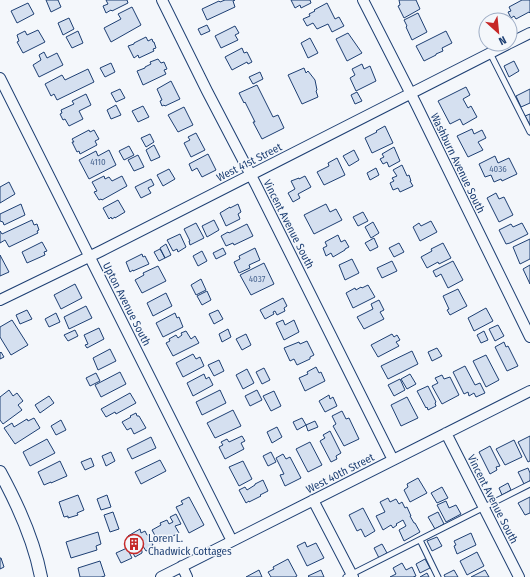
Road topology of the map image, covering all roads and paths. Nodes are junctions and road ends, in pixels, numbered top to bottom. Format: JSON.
{"nodes":[{"id":1,"x":162,"y":0,"type":"edge"},
{"id":2,"x":364,"y":0,"type":"edge"},
{"id":3,"x":530,"y":33,"type":"edge"},
{"id":4,"x":518,"y":39,"type":"edge"},
{"id":5,"x":490,"y":53,"type":"joint"},
{"id":6,"x":0,"y":78,"type":"edge"},
{"id":7,"x":411,"y":93,"type":"junction"},
{"id":8,"x":530,"y":132,"type":"edge"},
{"id":9,"x":250,"y":175,"type":"junction"},
{"id":10,"x":89,"y":256,"type":"junction"},
{"id":11,"x":0,"y":300,"type":"edge"},
{"id":12,"x":530,"y":336,"type":"edge"},
{"id":13,"x":530,"y":391,"type":"edge"},
{"id":14,"x":446,"y":433,"type":"junction"},
{"id":15,"x":393,"y":460,"type":"junction"},
{"id":16,"x":0,"y":472,"type":"edge"},
{"id":17,"x":530,"y":484,"type":"edge"},
{"id":18,"x":313,"y":500,"type":"junction"},
{"id":19,"x":484,"y":508,"type":"junction"},
{"id":20,"x":420,"y":540,"type":"junction"},
{"id":21,"x":232,"y":541,"type":"junction"},
{"id":22,"x":182,"y":566,"type":"junction"},
{"id":23,"x":350,"y":576,"type":"edge"},
{"id":24,"x":41,"y":577,"type":"edge"},
{"id":25,"x":161,"y":577,"type":"edge"},
{"id":26,"x":187,"y":577,"type":"edge"},
{"id":27,"x":438,"y":577,"type":"edge"},
{"id":28,"x":519,"y":577,"type":"edge"}],
"edges":[{"from":1,"to":9,"type":"street","name":"Vincent Avenue South"},
{"from":2,"to":7,"type":"street","name":"Washburn Avenue South"},
{"from":3,"to":4,"type":"street","name":"West 41st Street"},
{"from":5,"to":7,"type":"street","name":"West 41st Street"},
{"from":5,"to":8,"type":"lane"},
{"from":6,"to":10,"type":"street","name":"Upton Avenue South"},
{"from":7,"to":9,"type":"street","name":"West 41st Street"},
{"from":7,"to":12,"type":"street","name":"Washburn Avenue South"},
{"from":9,"to":10,"type":"street","name":"West 41st Street"},
{"from":9,"to":15,"type":"street","name":"Vincent Avenue South"},
{"from":10,"to":11,"type":"street","name":"West 41st Street"},
{"from":10,"to":21,"type":"street","name":"Upton Avenue South"},
{"from":13,"to":14,"type":"street","name":"West 40th Street"},
{"from":14,"to":15,"type":"street","name":"West 40th Street"},
{"from":14,"to":19,"type":"street","name":"Vincent Avenue South"},
{"from":15,"to":18,"type":"street","name":"West 40th Street"},
{"from":16,"to":24,"type":"street"},
{"from":17,"to":19,"type":"lane"},
{"from":18,"to":21,"type":"street","name":"West 40th Street"},
{"from":18,"to":23,"type":"street"},
{"from":19,"to":20,"type":"lane"},
{"from":19,"to":28,"type":"street","name":"Vincent Avenue South"},
{"from":20,"to":23,"type":"lane"},
{"from":20,"to":27,"type":"lane"},
{"from":21,"to":22,"type":"street","name":"West 40th Street"},
{"from":22,"to":25,"type":"street","name":"West 40th Street"},
{"from":22,"to":26,"type":"street"}]}
